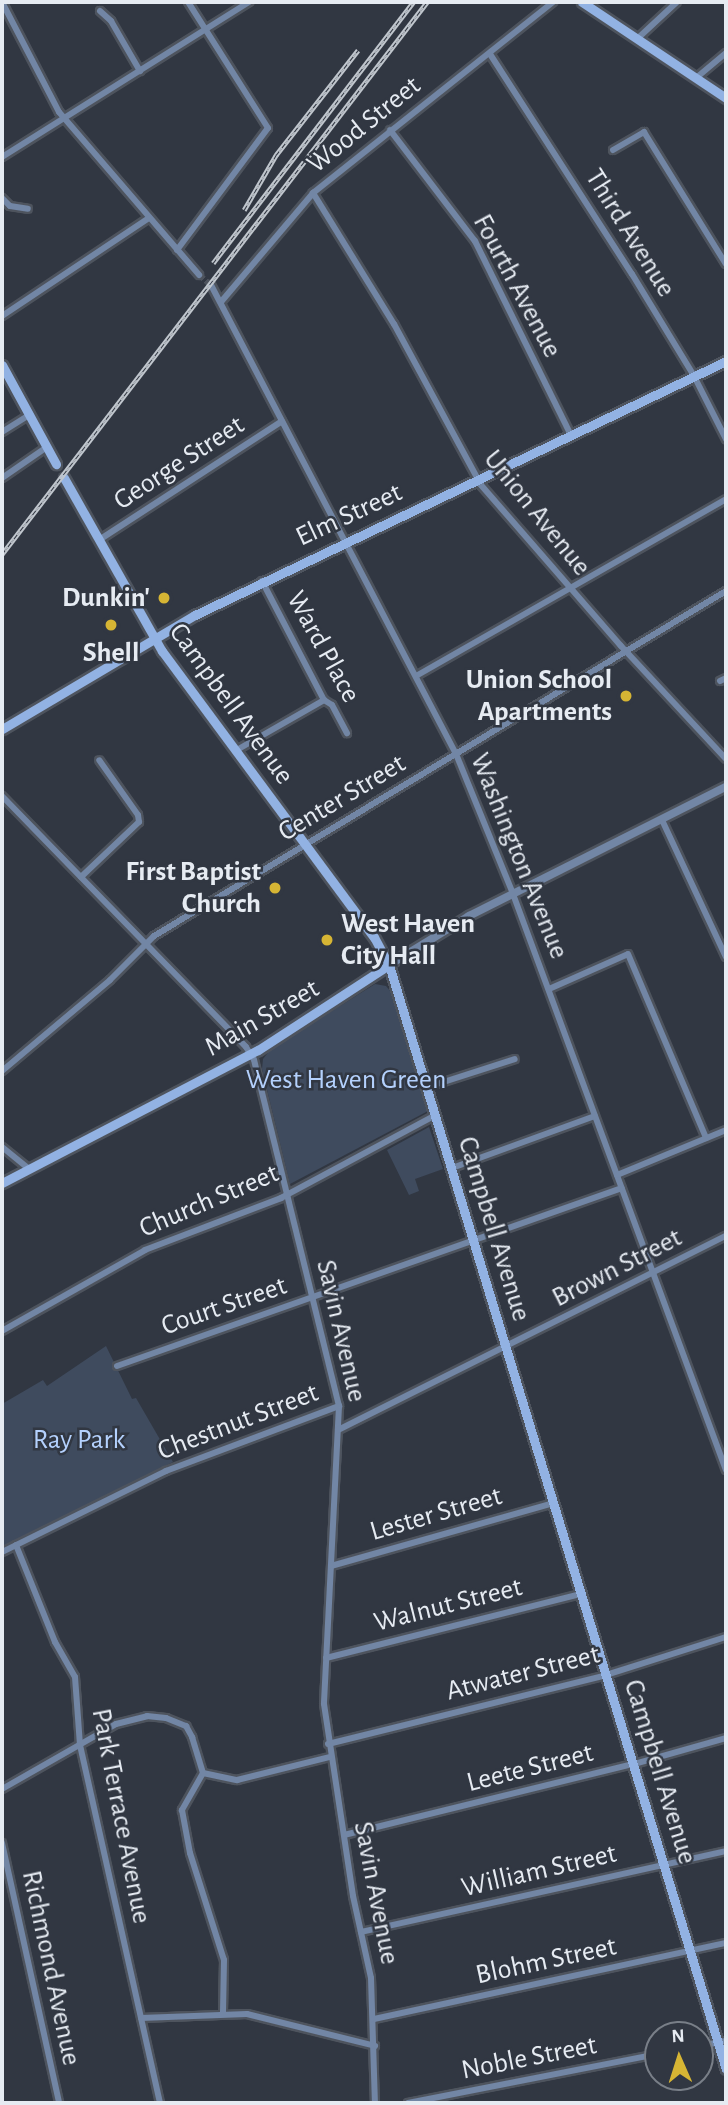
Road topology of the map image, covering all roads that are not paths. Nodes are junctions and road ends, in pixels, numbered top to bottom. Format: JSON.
{"nodes":[{"id":1,"x":2,"y":2,"type":"edge"},
{"id":2,"x":188,"y":2,"type":"edge"},
{"id":3,"x":249,"y":2,"type":"edge"},
{"id":4,"x":554,"y":2,"type":"edge"},
{"id":5,"x":582,"y":2,"type":"edge"},
{"id":6,"x":677,"y":2,"type":"edge"},
{"id":7,"x":100,"y":11,"type":"dead end"},
{"id":8,"x":207,"y":28,"type":"junction"},
{"id":9,"x":637,"y":39,"type":"junction"},
{"id":10,"x":726,"y":53,"type":"edge"},
{"id":11,"x":490,"y":54,"type":"junction"},
{"id":12,"x":140,"y":71,"type":"junction"},
{"id":13,"x":696,"y":78,"type":"junction"},
{"id":14,"x":726,"y":98,"type":"edge"},
{"id":15,"x":65,"y":119,"type":"junction"},
{"id":16,"x":390,"y":130,"type":"junction"},
{"id":17,"x":613,"y":150,"type":"dead end"},
{"id":18,"x":2,"y":157,"type":"edge"},
{"id":19,"x":313,"y":193,"type":"junction"},
{"id":20,"x":2,"y":198,"type":"edge"},
{"id":21,"x":28,"y":209,"type":"dead end"},
{"id":22,"x":149,"y":218,"type":"junction"},
{"id":23,"x":177,"y":250,"type":"junction"},
{"id":24,"x":726,"y":264,"type":"edge"},
{"id":25,"x":199,"y":275,"type":"tunnel mouth"},
{"id":26,"x":211,"y":285,"type":"tunnel mouth"},
{"id":27,"x":221,"y":302,"type":"junction"},
{"id":28,"x":2,"y":316,"type":"edge"},
{"id":29,"x":726,"y":361,"type":"edge"},
{"id":30,"x":2,"y":365,"type":"edge"},
{"id":31,"x":694,"y":376,"type":"junction"},
{"id":32,"x":29,"y":415,"type":"junction"},
{"id":33,"x":282,"y":421,"type":"junction"},
{"id":34,"x":2,"y":432,"type":"edge"},
{"id":35,"x":571,"y":435,"type":"junction"},
{"id":36,"x":726,"y":439,"type":"edge"},
{"id":37,"x":47,"y":447,"type":"junction"},
{"id":38,"x":56,"y":464,"type":"dead end"},
{"id":39,"x":2,"y":478,"type":"edge"},
{"id":40,"x":64,"y":478,"type":"dead end"},
{"id":41,"x":477,"y":479,"type":"junction"},
{"id":42,"x":726,"y":499,"type":"edge"},
{"id":43,"x":99,"y":540,"type":"junction"},
{"id":44,"x":345,"y":542,"type":"junction"},
{"id":45,"x":262,"y":581,"type":"junction"},
{"id":46,"x":571,"y":589,"type":"junction"},
{"id":47,"x":726,"y":591,"type":"edge"},
{"id":48,"x":153,"y":637,"type":"junction"},
{"id":49,"x":625,"y":651,"type":"junction"},
{"id":50,"x":416,"y":676,"type":"junction"},
{"id":51,"x":324,"y":699,"type":"junction"},
{"id":52,"x":2,"y":729,"type":"edge"},
{"id":53,"x":347,"y":733,"type":"dead end"},
{"id":54,"x":236,"y":751,"type":"junction"},
{"id":55,"x":456,"y":754,"type":"junction"},
{"id":56,"x":726,"y":759,"type":"edge"},
{"id":57,"x":99,"y":760,"type":"dead end"},
{"id":58,"x":726,"y":787,"type":"edge"},
{"id":59,"x":2,"y":796,"type":"edge"},
{"id":60,"x":662,"y":820,"type":"junction"},
{"id":61,"x":306,"y":845,"type":"junction"},
{"id":62,"x":81,"y":877,"type":"junction"},
{"id":63,"x":513,"y":894,"type":"junction"},
{"id":64,"x":147,"y":944,"type":"junction"},
{"id":65,"x":726,"y":957,"type":"edge"},
{"id":66,"x":389,"y":965,"type":"junction"},
{"id":67,"x":549,"y":989,"type":"junction"},
{"id":68,"x":251,"y":1053,"type":"junction"},
{"id":69,"x":515,"y":1059,"type":"dead end"},
{"id":70,"x":2,"y":1071,"type":"edge"},
{"id":71,"x":428,"y":1087,"type":"junction"},
{"id":72,"x":436,"y":1115,"type":"junction"},
{"id":73,"x":595,"y":1116,"type":"junction"},
{"id":74,"x":726,"y":1130,"type":"edge"},
{"id":75,"x":706,"y":1138,"type":"junction"},
{"id":76,"x":2,"y":1147,"type":"edge"},
{"id":77,"x":452,"y":1168,"type":"junction"},
{"id":78,"x":30,"y":1170,"type":"junction"},
{"id":79,"x":617,"y":1175,"type":"junction"},
{"id":80,"x":2,"y":1183,"type":"edge"},
{"id":81,"x":622,"y":1188,"type":"junction"},
{"id":82,"x":287,"y":1193,"type":"junction"},
{"id":83,"x":726,"y":1236,"type":"edge"},
{"id":84,"x":474,"y":1239,"type":"junction"},
{"id":85,"x":654,"y":1275,"type":"junction"},
{"id":86,"x":313,"y":1297,"type":"junction"},
{"id":87,"x":2,"y":1331,"type":"edge"},
{"id":88,"x":507,"y":1347,"type":"junction"},
{"id":89,"x":117,"y":1366,"type":"dead end"},
{"id":90,"x":339,"y":1406,"type":"junction"},
{"id":91,"x":338,"y":1430,"type":"junction"},
{"id":92,"x":726,"y":1470,"type":"edge"},
{"id":93,"x":553,"y":1503,"type":"junction"},
{"id":94,"x":16,"y":1545,"type":"junction"},
{"id":95,"x":2,"y":1552,"type":"edge"},
{"id":96,"x":331,"y":1566,"type":"junction"},
{"id":97,"x":581,"y":1594,"type":"junction"},
{"id":98,"x":726,"y":1637,"type":"edge"},
{"id":99,"x":326,"y":1658,"type":"junction"},
{"id":100,"x":606,"y":1675,"type":"junction"},
{"id":101,"x":726,"y":1738,"type":"edge"},
{"id":102,"x":328,"y":1744,"type":"junction"},
{"id":103,"x":80,"y":1745,"type":"junction"},
{"id":104,"x":330,"y":1757,"type":"junction"},
{"id":105,"x":634,"y":1765,"type":"junction"},
{"id":106,"x":203,"y":1773,"type":"junction"},
{"id":107,"x":2,"y":1789,"type":"edge"},
{"id":108,"x":344,"y":1835,"type":"junction"},
{"id":109,"x":2,"y":1843,"type":"edge"},
{"id":110,"x":726,"y":1851,"type":"edge"},
{"id":111,"x":664,"y":1864,"type":"junction"},
{"id":112,"x":361,"y":1932,"type":"junction"},
{"id":113,"x":726,"y":1943,"type":"edge"},
{"id":114,"x":691,"y":1951,"type":"junction"},
{"id":115,"x":223,"y":2013,"type":"junction"},
{"id":116,"x":141,"y":2018,"type":"junction"},
{"id":117,"x":374,"y":2019,"type":"junction"},
{"id":118,"x":722,"y":2042,"type":"edge"},
{"id":119,"x":375,"y":2046,"type":"junction"},
{"id":120,"x":644,"y":2057,"type":"edge"},
{"id":121,"x":726,"y":2069,"type":"edge"},
{"id":122,"x":59,"y":2103,"type":"edge"},
{"id":123,"x":160,"y":2103,"type":"edge"},
{"id":124,"x":375,"y":2103,"type":"edge"},
{"id":125,"x":408,"y":2103,"type":"edge"}],
"edges":[{"from":1,"to":15,"type":"street"},
{"from":2,"to":8,"type":"street"},
{"from":3,"to":8,"type":"street"},
{"from":4,"to":11,"type":"street","name":"Wood Street"},
{"from":5,"to":9,"type":"main road"},
{"from":6,"to":9,"type":"street"},
{"from":7,"to":12,"type":"street"},
{"from":8,"to":12,"type":"street"},
{"from":8,"to":23,"type":"street"},
{"from":9,"to":13,"type":"main road"},
{"from":10,"to":13,"type":"street"},
{"from":11,"to":16,"type":"street","name":"Wood Street"},
{"from":11,"to":31,"type":"street","name":"Third Avenue"},
{"from":12,"to":15,"type":"street"},
{"from":13,"to":14,"type":"main road"},
{"from":15,"to":18,"type":"street"},
{"from":15,"to":22,"type":"street"},
{"from":16,"to":19,"type":"street","name":"Wood Street"},
{"from":16,"to":35,"type":"street","name":"Fourth Avenue"},
{"from":17,"to":24,"type":"street"},
{"from":19,"to":27,"type":"street","name":"Wood Street"},
{"from":19,"to":41,"type":"street","name":"Union Avenue"},
{"from":20,"to":21,"type":"street"},
{"from":22,"to":23,"type":"street"},
{"from":22,"to":28,"type":"street"},
{"from":23,"to":25,"type":"street"},
{"from":26,"to":27,"type":"street","name":"Washington Avenue"},
{"from":27,"to":33,"type":"street","name":"Washington Avenue"},
{"from":29,"to":31,"type":"main road","name":"Elm Street"},
{"from":30,"to":32,"type":"main road"},
{"from":31,"to":35,"type":"main road","name":"Elm Street"},
{"from":31,"to":36,"type":"street","name":"Third Avenue"},
{"from":32,"to":34,"type":"street"},
{"from":32,"to":37,"type":"main road"},
{"from":33,"to":43,"type":"street","name":"George Street"},
{"from":33,"to":44,"type":"street","name":"Washington Avenue"},
{"from":35,"to":41,"type":"main road","name":"Elm Street"},
{"from":37,"to":38,"type":"main road"},
{"from":37,"to":39,"type":"street"},
{"from":40,"to":43,"type":"main road","name":"Campbell Avenue"},
{"from":41,"to":44,"type":"main road","name":"Elm Street"},
{"from":41,"to":46,"type":"street","name":"Union Avenue"},
{"from":42,"to":46,"type":"street"},
{"from":43,"to":48,"type":"main road","name":"Campbell Avenue"},
{"from":44,"to":45,"type":"main road","name":"Elm Street"},
{"from":44,"to":50,"type":"street","name":"Washington Avenue"},
{"from":45,"to":48,"type":"main road","name":"Elm Street"},
{"from":45,"to":51,"type":"street","name":"Ward Place"},
{"from":46,"to":49,"type":"street","name":"Union Avenue"},
{"from":46,"to":50,"type":"street"},
{"from":47,"to":49,"type":"street","name":"Center Street"},
{"from":48,"to":52,"type":"main road","name":"Elm Street"},
{"from":48,"to":54,"type":"main road","name":"Campbell Avenue"},
{"from":49,"to":55,"type":"street","name":"Center Street"},
{"from":49,"to":56,"type":"street","name":"Union Avenue"},
{"from":50,"to":55,"type":"street","name":"Washington Avenue"},
{"from":51,"to":53,"type":"street","name":"Ward Place"},
{"from":51,"to":54,"type":"street"},
{"from":54,"to":61,"type":"main road","name":"Campbell Avenue"},
{"from":55,"to":61,"type":"street","name":"Center Street"},
{"from":55,"to":63,"type":"street","name":"Washington Avenue"},
{"from":57,"to":62,"type":"street"},
{"from":58,"to":60,"type":"street","name":"Main Street"},
{"from":59,"to":62,"type":"street","name":"Savin Avenue"},
{"from":60,"to":63,"type":"street","name":"Main Street"},
{"from":60,"to":65,"type":"street"},
{"from":61,"to":64,"type":"street","name":"Center Street"},
{"from":61,"to":66,"type":"main road","name":"Campbell Avenue"},
{"from":62,"to":64,"type":"street","name":"Savin Avenue"},
{"from":63,"to":66,"type":"street","name":"Main Street"},
{"from":63,"to":67,"type":"street","name":"Washington Avenue"},
{"from":64,"to":68,"type":"street","name":"Savin Avenue"},
{"from":64,"to":70,"type":"street","name":"Center Street"},
{"from":66,"to":68,"type":"main road","name":"Main Street"},
{"from":66,"to":71,"type":"main road","name":"Campbell Avenue"},
{"from":67,"to":73,"type":"street","name":"Washington Avenue"},
{"from":67,"to":75,"type":"street"},
{"from":68,"to":78,"type":"main road","name":"Main Street"},
{"from":68,"to":82,"type":"street","name":"Savin Avenue"},
{"from":69,"to":71,"type":"street"},
{"from":71,"to":72,"type":"main road","name":"Campbell Avenue"},
{"from":72,"to":77,"type":"main road","name":"Campbell Avenue"},
{"from":72,"to":82,"type":"street","name":"Church Street"},
{"from":73,"to":77,"type":"street"},
{"from":73,"to":79,"type":"street","name":"Washington Avenue"},
{"from":74,"to":75,"type":"street"},
{"from":75,"to":79,"type":"street"},
{"from":76,"to":78,"type":"street"},
{"from":77,"to":84,"type":"main road","name":"Campbell Avenue"},
{"from":78,"to":80,"type":"main road","name":"Main Street"},
{"from":79,"to":81,"type":"street","name":"Washington Avenue"},
{"from":81,"to":84,"type":"street","name":"Court Street"},
{"from":81,"to":85,"type":"street","name":"Washington Avenue"},
{"from":82,"to":86,"type":"street","name":"Savin Avenue"},
{"from":82,"to":87,"type":"street","name":"Church Street"},
{"from":83,"to":85,"type":"street","name":"Brown Street"},
{"from":84,"to":86,"type":"street","name":"Court Street"},
{"from":84,"to":88,"type":"main road","name":"Campbell Avenue"},
{"from":85,"to":88,"type":"street","name":"Brown Street"},
{"from":85,"to":92,"type":"street","name":"Washington Avenue"},
{"from":86,"to":89,"type":"street","name":"Court Street"},
{"from":86,"to":90,"type":"street","name":"Savin Avenue"},
{"from":88,"to":91,"type":"street","name":"Brown Street"},
{"from":88,"to":93,"type":"main road","name":"Campbell Avenue"},
{"from":90,"to":91,"type":"street","name":"Savin Avenue"},
{"from":90,"to":94,"type":"street","name":"Chestnut Street"},
{"from":91,"to":96,"type":"street","name":"Savin Avenue"},
{"from":93,"to":96,"type":"street","name":"Lester Street"},
{"from":93,"to":97,"type":"main road","name":"Campbell Avenue"},
{"from":94,"to":95,"type":"street","name":"Chestnut Street"},
{"from":94,"to":103,"type":"street","name":"Park Terrace Avenue"},
{"from":96,"to":99,"type":"street","name":"Savin Avenue"},
{"from":97,"to":99,"type":"street","name":"Walnut Street"},
{"from":97,"to":100,"type":"main road","name":"Campbell Avenue"},
{"from":98,"to":100,"type":"street","name":"Atwater Street"},
{"from":99,"to":102,"type":"street","name":"Savin Avenue"},
{"from":100,"to":102,"type":"street","name":"Atwater Street"},
{"from":100,"to":105,"type":"main road","name":"Campbell Avenue"},
{"from":101,"to":105,"type":"street","name":"Leete Street"},
{"from":102,"to":104,"type":"street","name":"Savin Avenue"},
{"from":103,"to":106,"type":"street"},
{"from":103,"to":107,"type":"street"},
{"from":103,"to":116,"type":"street","name":"Park Terrace Avenue"},
{"from":104,"to":106,"type":"street"},
{"from":104,"to":108,"type":"street","name":"Savin Avenue"},
{"from":105,"to":108,"type":"street","name":"Leete Street"},
{"from":105,"to":111,"type":"main road","name":"Campbell Avenue"},
{"from":106,"to":115,"type":"street"},
{"from":108,"to":112,"type":"street","name":"Savin Avenue"},
{"from":109,"to":122,"type":"street","name":"Richmond Avenue"},
{"from":110,"to":111,"type":"street","name":"William Street"},
{"from":111,"to":112,"type":"street","name":"William Street"},
{"from":111,"to":114,"type":"main road","name":"Campbell Avenue"},
{"from":112,"to":117,"type":"street","name":"Savin Avenue"},
{"from":113,"to":114,"type":"street","name":"Blohm Street"},
{"from":114,"to":117,"type":"street","name":"Blohm Street"},
{"from":114,"to":118,"type":"main road","name":"Campbell Avenue"},
{"from":115,"to":116,"type":"street"},
{"from":115,"to":119,"type":"street"},
{"from":116,"to":123,"type":"street","name":"Park Terrace Avenue"},
{"from":117,"to":119,"type":"street","name":"Savin Avenue"},
{"from":118,"to":121,"type":"main road","name":"Campbell Avenue"},
{"from":119,"to":124,"type":"street","name":"Savin Avenue"},
{"from":120,"to":125,"type":"street","name":"Noble Street"}]}
